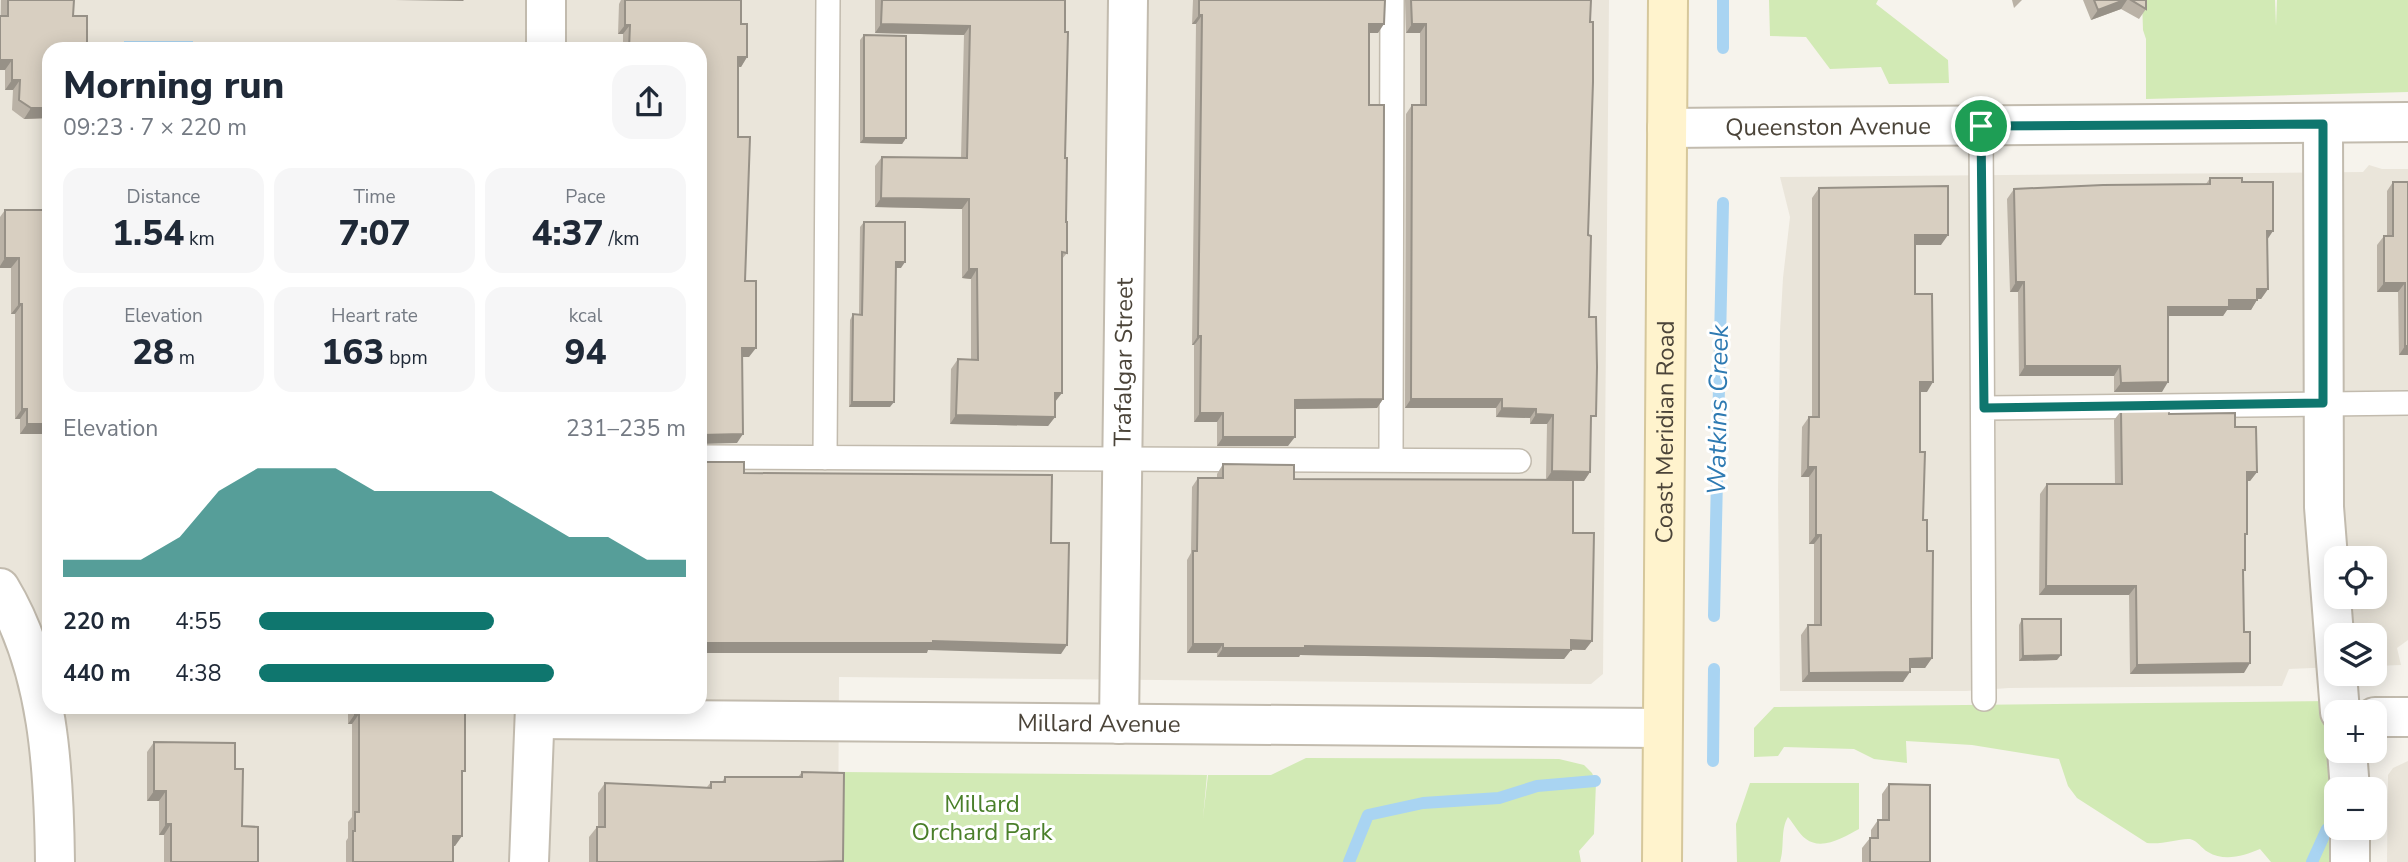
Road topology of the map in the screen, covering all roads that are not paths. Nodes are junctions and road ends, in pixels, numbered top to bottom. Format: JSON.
{"nodes":[{"id":1,"x":546,"y":0,"type":"edge"},
{"id":2,"x":828,"y":0,"type":"edge"},
{"id":3,"x":1128,"y":0,"type":"edge"},
{"id":4,"x":1392,"y":0,"type":"edge"},
{"id":5,"x":1668,"y":0,"type":"edge"},
{"id":6,"x":546,"y":42,"type":"edge"},
{"id":7,"x":2408,"y":122,"type":"edge"},
{"id":8,"x":2323,"y":124,"type":"junction"},
{"id":9,"x":1981,"y":126,"type":"junction"},
{"id":10,"x":1667,"y":128,"type":"junction"},
{"id":11,"x":2323,"y":403,"type":"junction"},
{"id":12,"x":2408,"y":403,"type":"edge"},
{"id":13,"x":1984,"y":408,"type":"junction"},
{"id":14,"x":707,"y":457,"type":"edge"},
{"id":15,"x":825,"y":458,"type":"junction"},
{"id":16,"x":1123,"y":460,"type":"junction"},
{"id":17,"x":1391,"y":460,"type":"junction"},
{"id":18,"x":1519,"y":461,"type":"dead end"},
{"id":19,"x":0,"y":588,"type":"edge"},
{"id":20,"x":1984,"y":699,"type":"dead end"},
{"id":21,"x":2339,"y":700,"type":"edge"},
{"id":22,"x":42,"y":707,"type":"edge"},
{"id":23,"x":43,"y":714,"type":"edge"},
{"id":24,"x":535,"y":714,"type":"edge"},
{"id":25,"x":588,"y":714,"type":"edge"},
{"id":26,"x":2408,"y":717,"type":"edge"},
{"id":27,"x":2387,"y":718,"type":"edge"},
{"id":28,"x":1119,"y":724,"type":"junction"},
{"id":29,"x":1662,"y":728,"type":"junction"},
{"id":30,"x":2350,"y":840,"type":"edge"},
{"id":31,"x":55,"y":862,"type":"edge"},
{"id":32,"x":528,"y":862,"type":"edge"},
{"id":33,"x":1662,"y":862,"type":"edge"},
{"id":34,"x":2350,"y":862,"type":"edge"}],
"edges":[{"from":1,"to":6,"type":"street"},
{"from":2,"to":15,"type":"lane"},
{"from":3,"to":16,"type":"street","name":"Trafalgar Street"},
{"from":4,"to":17,"type":"lane"},
{"from":5,"to":10,"type":"main road","name":"Coast Meridian Road"},
{"from":7,"to":8,"type":"street","name":"Queenston Avenue"},
{"from":8,"to":9,"type":"street","name":"Queenston Avenue"},
{"from":8,"to":11,"type":"street"},
{"from":9,"to":10,"type":"street","name":"Queenston Avenue"},
{"from":9,"to":13,"type":"lane"},
{"from":10,"to":29,"type":"main road","name":"Coast Meridian Road"},
{"from":11,"to":12,"type":"lane"},
{"from":11,"to":13,"type":"lane"},
{"from":11,"to":21,"type":"street"},
{"from":13,"to":20,"type":"lane"},
{"from":14,"to":15,"type":"lane"},
{"from":15,"to":16,"type":"lane"},
{"from":16,"to":17,"type":"lane"},
{"from":16,"to":28,"type":"street","name":"Trafalgar Street"},
{"from":17,"to":18,"type":"lane"},
{"from":19,"to":22,"type":"street"},
{"from":23,"to":31,"type":"street"},
{"from":24,"to":32,"type":"street"},
{"from":25,"to":28,"type":"street","name":"Millard Avenue"},
{"from":26,"to":27,"type":"street"},
{"from":28,"to":29,"type":"street","name":"Millard Avenue"},
{"from":29,"to":33,"type":"main road","name":"Coast Meridian Road"},
{"from":30,"to":34,"type":"street"}]}
